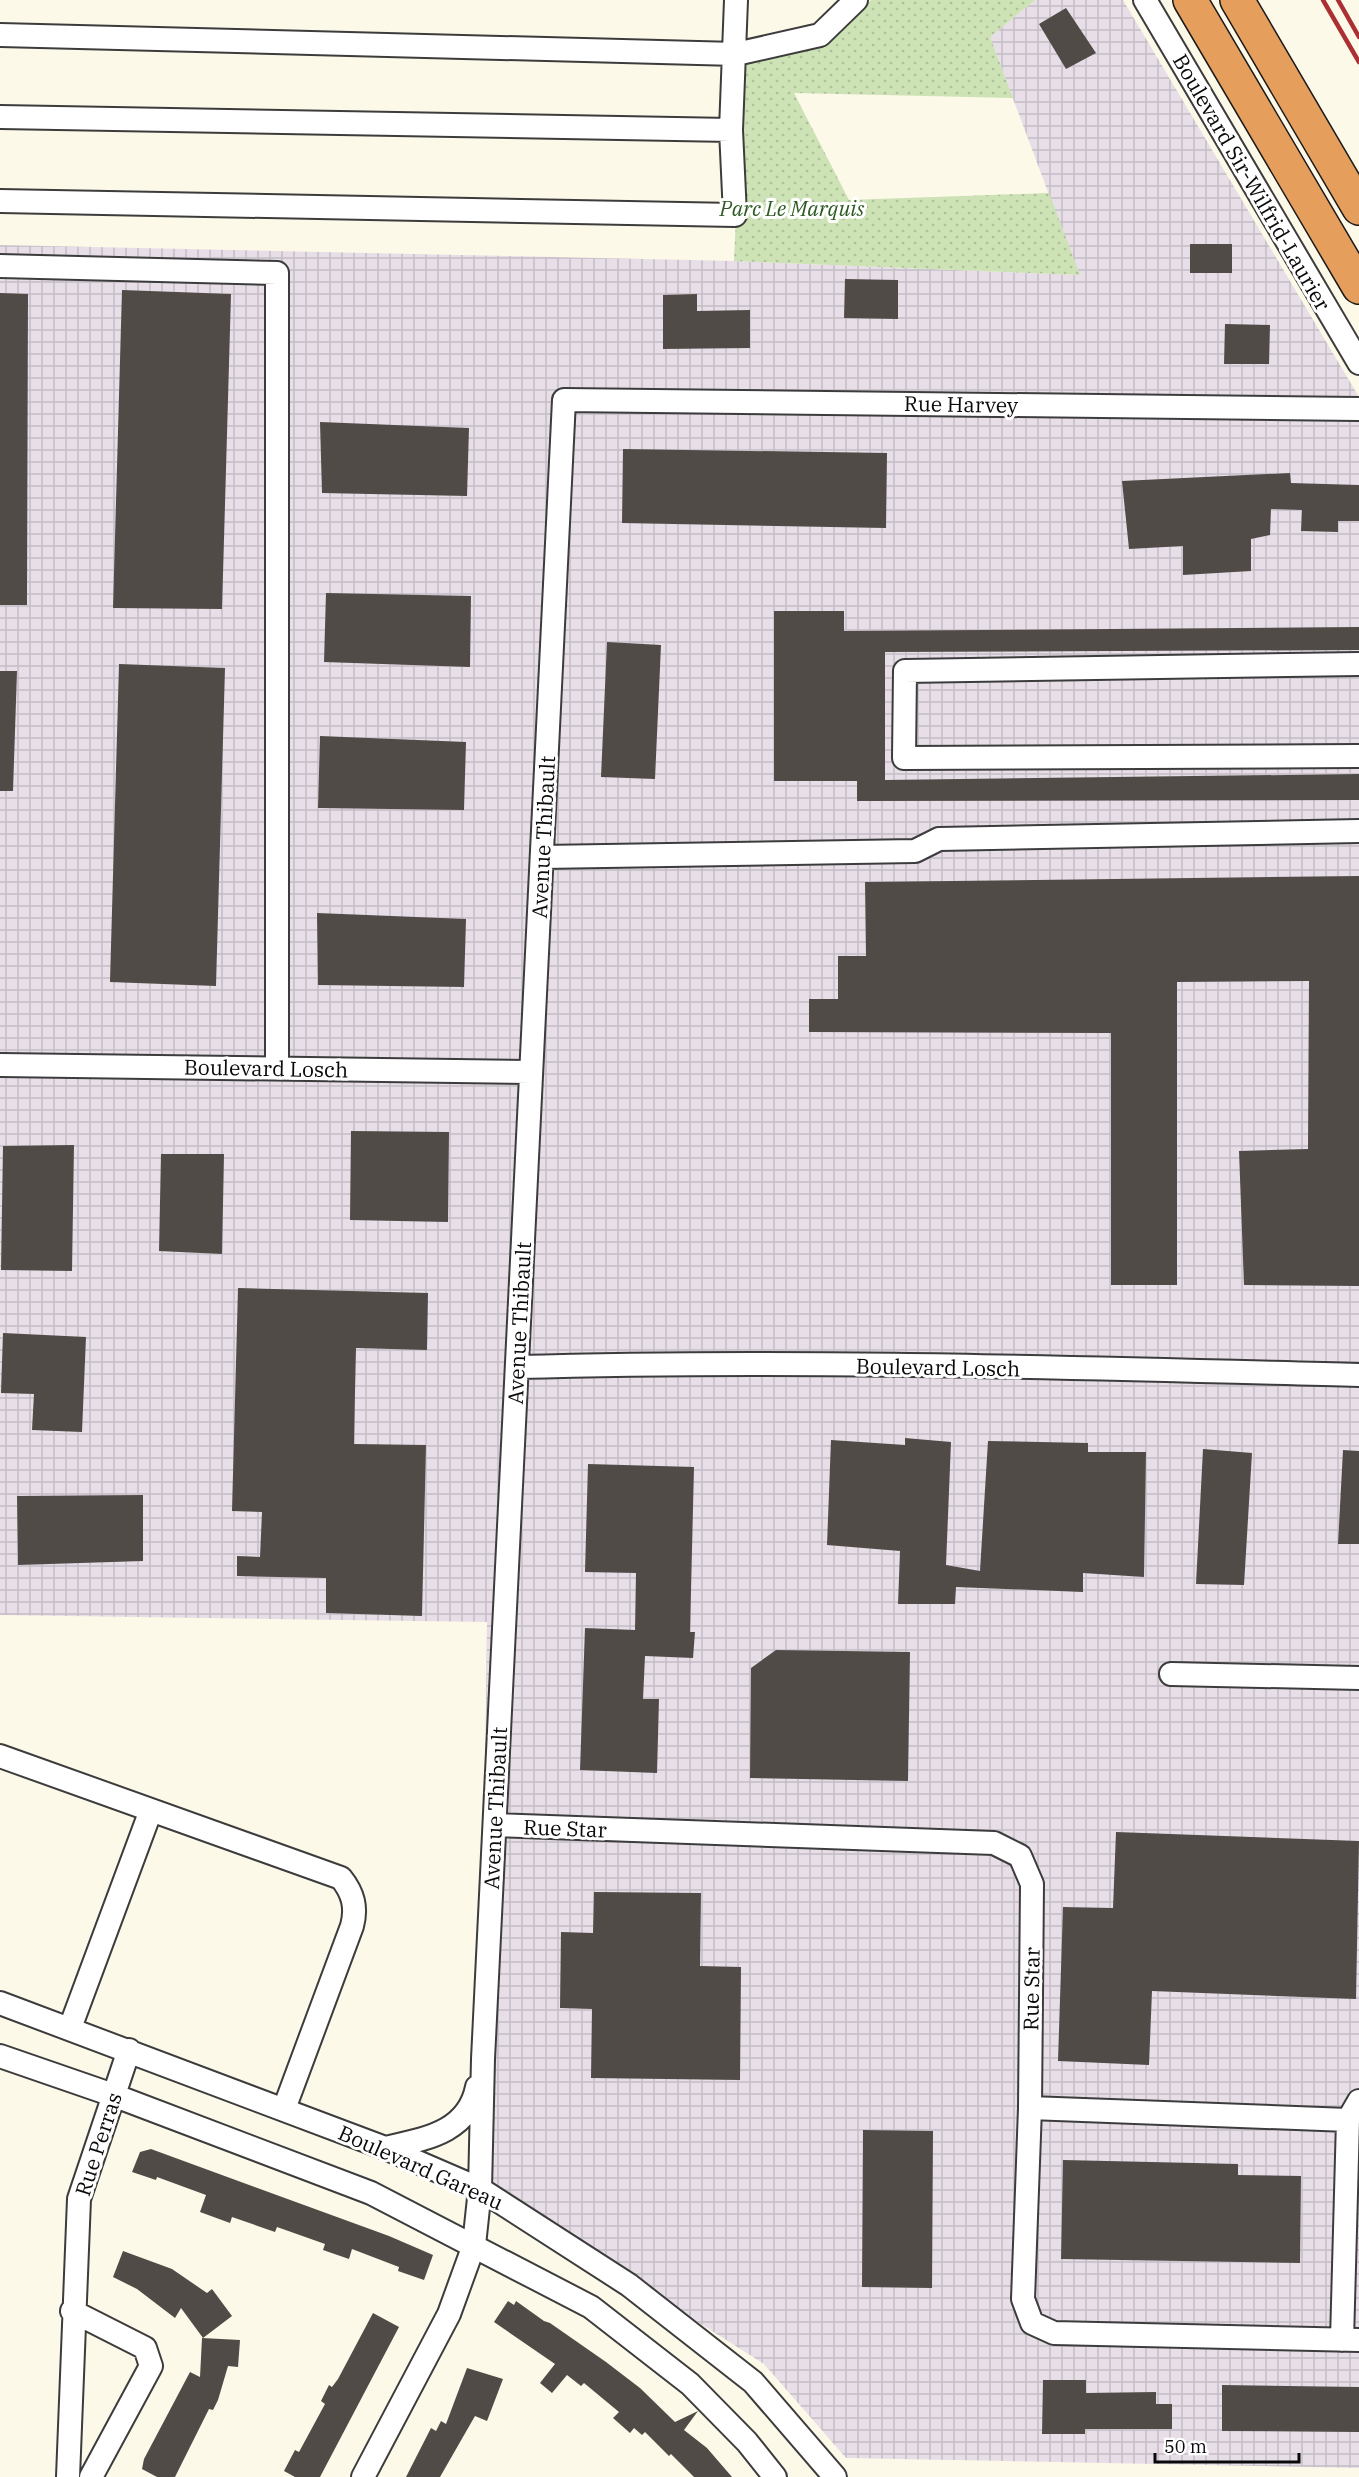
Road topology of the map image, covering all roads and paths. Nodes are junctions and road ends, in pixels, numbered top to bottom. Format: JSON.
{"nodes":[{"id":1,"x":736,"y":0,"type":"edge"},
{"id":2,"x":856,"y":0,"type":"edge"},
{"id":3,"x":1145,"y":0,"type":"edge"},
{"id":4,"x":1190,"y":0,"type":"edge"},
{"id":5,"x":1237,"y":0,"type":"edge"},
{"id":6,"x":0,"y":35,"type":"edge"},
{"id":7,"x":736,"y":54,"type":"junction"},
{"id":8,"x":0,"y":117,"type":"edge"},
{"id":9,"x":731,"y":130,"type":"junction"},
{"id":10,"x":0,"y":201,"type":"edge"},
{"id":11,"x":1359,"y":208,"type":"edge"},
{"id":12,"x":0,"y":266,"type":"edge"},
{"id":13,"x":1359,"y":287,"type":"edge"},
{"id":14,"x":1359,"y":363,"type":"edge"},
{"id":15,"x":564,"y":400,"type":"joint"},
{"id":16,"x":1359,"y":409,"type":"edge"},
{"id":17,"x":1359,"y":664,"type":"edge"},
{"id":18,"x":1359,"y":756,"type":"edge"},
{"id":19,"x":1359,"y":831,"type":"edge"},
{"id":20,"x":542,"y":857,"type":"junction"},
{"id":21,"x":0,"y":1065,"type":"edge"},
{"id":22,"x":277,"y":1068,"type":"junction"},
{"id":23,"x":531,"y":1072,"type":"junction"},
{"id":24,"x":517,"y":1367,"type":"junction"},
{"id":25,"x":1359,"y":1375,"type":"edge"},
{"id":26,"x":1171,"y":1674,"type":"dead end"},
{"id":27,"x":1359,"y":1678,"type":"edge"},
{"id":28,"x":0,"y":1756,"type":"edge"},
{"id":29,"x":152,"y":1810,"type":"junction"},
{"id":30,"x":495,"y":1825,"type":"junction"},
{"id":31,"x":0,"y":2003,"type":"edge"},
{"id":32,"x":70,"y":2028,"type":"junction"},
{"id":33,"x":129,"y":2050,"type":"junction"},
{"id":34,"x":0,"y":2056,"type":"edge"},
{"id":35,"x":483,"y":2059,"type":"junction"},
{"id":36,"x":113,"y":2095,"type":"junction"},
{"id":37,"x":1029,"y":2108,"type":"junction"},
{"id":38,"x":284,"y":2109,"type":"junction"},
{"id":39,"x":1354,"y":2111,"type":"edge"},
{"id":40,"x":385,"y":2148,"type":"junction"},
{"id":41,"x":480,"y":2189,"type":"junction"},
{"id":42,"x":474,"y":2245,"type":"junction"},
{"id":43,"x":72,"y":2311,"type":"junction"},
{"id":44,"x":1350,"y":2340,"type":"edge"},
{"id":45,"x":68,"y":2477,"type":"edge"},
{"id":46,"x":91,"y":2477,"type":"edge"},
{"id":47,"x":363,"y":2477,"type":"edge"},
{"id":48,"x":775,"y":2477,"type":"edge"},
{"id":49,"x":835,"y":2477,"type":"edge"}],
"edges":[{"from":1,"to":7,"type":"street"},
{"from":2,"to":7,"type":"street"},
{"from":3,"to":14,"type":"street","name":"Boulevard Sir-Wilfrid-Laurier"},
{"from":4,"to":13,"type":"highway","name":"Boulevard Sir-Wilfrid-Laurier"},
{"from":5,"to":11,"type":"highway"},
{"from":6,"to":7,"type":"street"},
{"from":7,"to":9,"type":"street"},
{"from":8,"to":9,"type":"street"},
{"from":9,"to":10,"type":"street"},
{"from":12,"to":22,"type":"street"},
{"from":15,"to":16,"type":"street","name":"Rue Harvey"},
{"from":15,"to":20,"type":"street","name":"Avenue Thibault"},
{"from":17,"to":18,"type":"street"},
{"from":19,"to":20,"type":"street"},
{"from":20,"to":23,"type":"street","name":"Avenue Thibault"},
{"from":21,"to":22,"type":"street","name":"Boulevard Losch"},
{"from":22,"to":23,"type":"street","name":"Boulevard Losch"},
{"from":23,"to":24,"type":"street","name":"Avenue Thibault"},
{"from":24,"to":25,"type":"street","name":"Boulevard Losch"},
{"from":24,"to":30,"type":"street","name":"Avenue Thibault"},
{"from":26,"to":27,"type":"street"},
{"from":28,"to":29,"type":"street"},
{"from":29,"to":32,"type":"street"},
{"from":29,"to":38,"type":"street"},
{"from":30,"to":35,"type":"street","name":"Avenue Thibault"},
{"from":30,"to":37,"type":"street","name":"Rue Star"},
{"from":31,"to":32,"type":"street","name":"Boulevard Gareau"},
{"from":32,"to":33,"type":"street","name":"Boulevard Gareau"},
{"from":33,"to":36,"type":"street","name":"Rue Perras"},
{"from":33,"to":38,"type":"street","name":"Boulevard Gareau"},
{"from":34,"to":36,"type":"street","name":"Boulevard Gareau"},
{"from":35,"to":40,"type":"street"},
{"from":35,"to":41,"type":"street","name":"Avenue Thibault"},
{"from":36,"to":42,"type":"street","name":"Boulevard Gareau"},
{"from":36,"to":43,"type":"street","name":"Rue Perras"},
{"from":37,"to":39,"type":"street"},
{"from":37,"to":44,"type":"street","name":"Rue Star"},
{"from":38,"to":40,"type":"street","name":"Boulevard Gareau"},
{"from":39,"to":44,"type":"street"},
{"from":40,"to":41,"type":"street","name":"Boulevard Gareau"},
{"from":41,"to":42,"type":"street","name":"Avenue Thibault"},
{"from":41,"to":49,"type":"street","name":"Boulevard Gareau"},
{"from":42,"to":47,"type":"street","name":"Avenue Thibault"},
{"from":42,"to":48,"type":"street","name":"Boulevard Gareau"},
{"from":43,"to":45,"type":"street","name":"Rue Perras"},
{"from":43,"to":46,"type":"street"}]}
